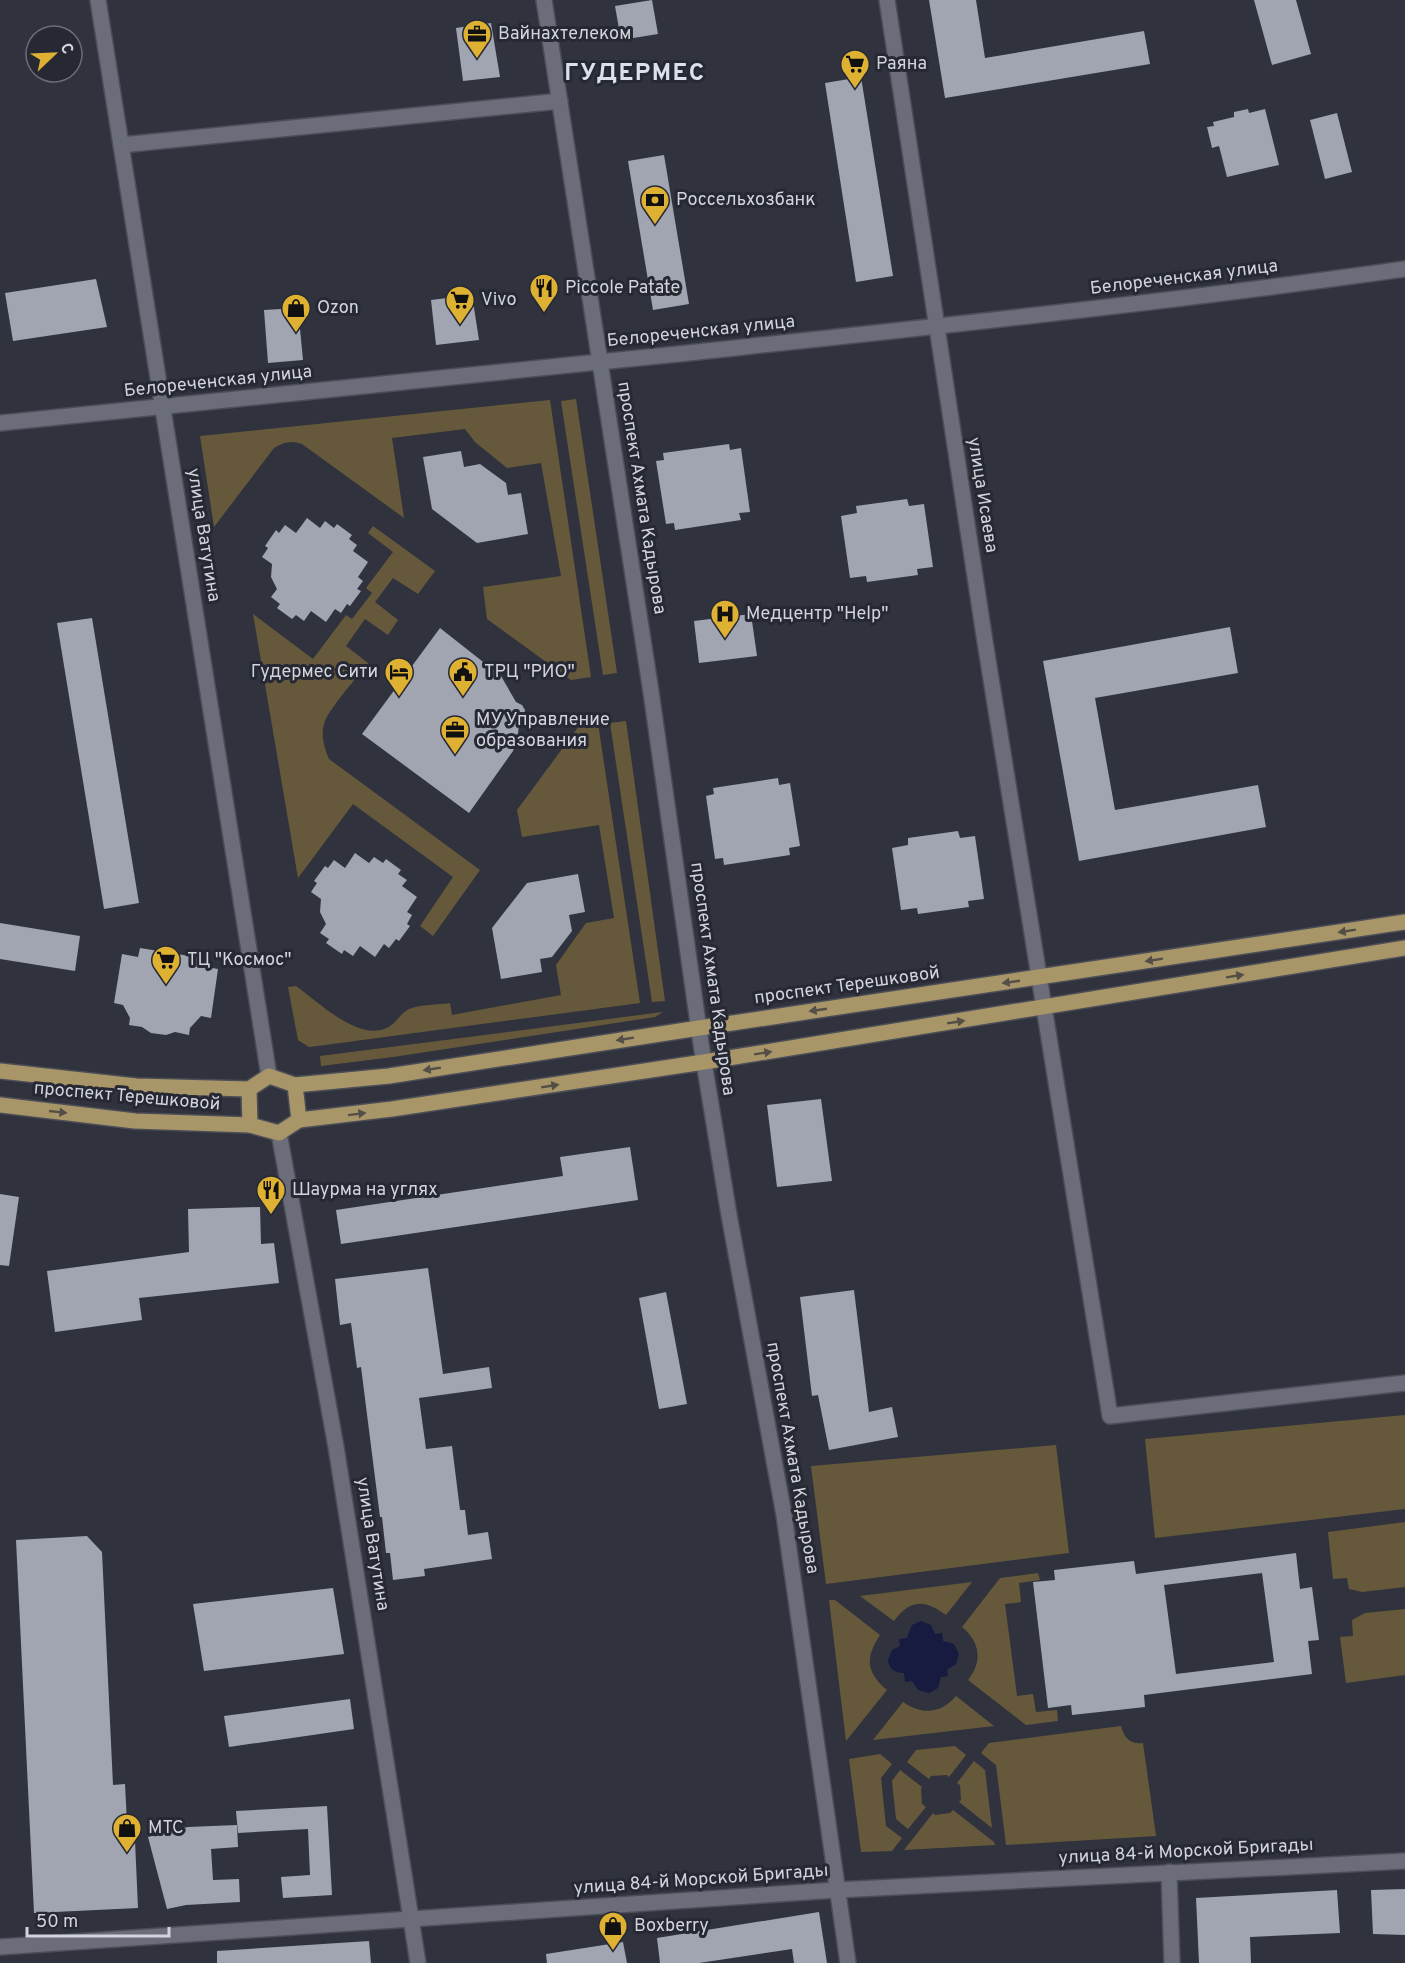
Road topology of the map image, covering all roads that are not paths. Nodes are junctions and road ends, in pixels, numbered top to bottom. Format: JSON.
{"nodes":[{"id":1,"x":98,"y":0,"type":"edge"},
{"id":2,"x":544,"y":0,"type":"edge"},
{"id":3,"x":887,"y":0,"type":"edge"},
{"id":4,"x":560,"y":101,"type":"junction"},
{"id":5,"x":121,"y":145,"type":"junction"},
{"id":6,"x":1405,"y":269,"type":"edge"},
{"id":7,"x":936,"y":327,"type":"junction"},
{"id":8,"x":601,"y":362,"type":"junction"},
{"id":9,"x":163,"y":408,"type":"junction"},
{"id":10,"x":0,"y":423,"type":"edge"},
{"id":11,"x":1405,"y":922,"type":"edge"},
{"id":12,"x":1405,"y":948,"type":"edge"},
{"id":13,"x":1038,"y":978,"type":"junction"},
{"id":14,"x":1042,"y":1001,"type":"junction"},
{"id":15,"x":699,"y":1028,"type":"junction"},
{"id":16,"x":704,"y":1062,"type":"junction"},
{"id":17,"x":0,"y":1071,"type":"edge"},
{"id":18,"x":269,"y":1076,"type":"junction"},
{"id":19,"x":295,"y":1085,"type":"junction"},
{"id":20,"x":249,"y":1089,"type":"junction"},
{"id":21,"x":0,"y":1105,"type":"edge"},
{"id":22,"x":299,"y":1120,"type":"junction"},
{"id":23,"x":250,"y":1125,"type":"junction"},
{"id":24,"x":279,"y":1133,"type":"junction"},
{"id":25,"x":1405,"y":1383,"type":"edge"},
{"id":26,"x":1405,"y":1861,"type":"edge"},
{"id":27,"x":1169,"y":1872,"type":"junction"},
{"id":28,"x":837,"y":1890,"type":"junction"},
{"id":29,"x":413,"y":1920,"type":"junction"},
{"id":30,"x":0,"y":1947,"type":"edge"},
{"id":31,"x":418,"y":1963,"type":"edge"},
{"id":32,"x":848,"y":1963,"type":"edge"},
{"id":33,"x":1172,"y":1963,"type":"edge"}],
"edges":[{"from":1,"to":5,"type":"street","name":"улица Ватутина"},
{"from":2,"to":4,"type":"street","name":"проспект Ахмата Кадырова"},
{"from":3,"to":7,"type":"street","name":"улица Исаева"},
{"from":4,"to":5,"type":"street"},
{"from":4,"to":8,"type":"street","name":"проспект Ахмата Кадырова"},
{"from":5,"to":9,"type":"street","name":"улица Ватутина"},
{"from":6,"to":7,"type":"street","name":"Белореченская улица"},
{"from":7,"to":8,"type":"street","name":"Белореченская улица"},
{"from":7,"to":13,"type":"street","name":"улица Исаева"},
{"from":8,"to":9,"type":"street","name":"Белореченская улица"},
{"from":8,"to":15,"type":"street","name":"проспект Ахмата Кадырова"},
{"from":9,"to":10,"type":"street","name":"Белореченская улица"},
{"from":9,"to":18,"type":"street","name":"улица Ватутина"},
{"from":11,"to":13,"type":"main road","name":"проспект Терешковой","one_way":true},
{"from":14,"to":12,"type":"main road","one_way":true},
{"from":13,"to":14,"type":"street","name":"улица Исаева"},
{"from":13,"to":15,"type":"main road","name":"проспект Терешковой","one_way":true},
{"from":16,"to":14,"type":"main road","one_way":true},
{"from":14,"to":25,"type":"street","name":"улица Исаева"},
{"from":15,"to":16,"type":"street","name":"проспект Ахмата Кадырова"},
{"from":15,"to":19,"type":"main road","name":"проспект Терешковой","one_way":true},
{"from":22,"to":16,"type":"main road","one_way":true},
{"from":16,"to":28,"type":"street","name":"проспект Ахмата Кадырова"},
{"from":17,"to":20,"type":"main road","name":"проспект Терешковой"},
{"from":18,"to":19,"type":"main road"},
{"from":18,"to":20,"type":"main road"},
{"from":19,"to":22,"type":"main road"},
{"from":20,"to":23,"type":"main road"},
{"from":21,"to":23,"type":"main road","name":"проспект Терешковой","one_way":true},
{"from":22,"to":24,"type":"main road"},
{"from":23,"to":24,"type":"main road"},
{"from":24,"to":29,"type":"street","name":"улица Ватутина"},
{"from":26,"to":27,"type":"street","name":"улица 84-й Морской Бригады"},
{"from":27,"to":28,"type":"street","name":"улица 84-й Морской Бригады"},
{"from":27,"to":33,"type":"street"},
{"from":28,"to":29,"type":"street","name":"улица 84-й Морской Бригады"},
{"from":28,"to":32,"type":"street","name":"проспект Ахмата Кадырова"},
{"from":29,"to":30,"type":"street","name":"улица 84-й Морской Бригады"},
{"from":29,"to":31,"type":"street","name":"улица Ватутина"}]}
